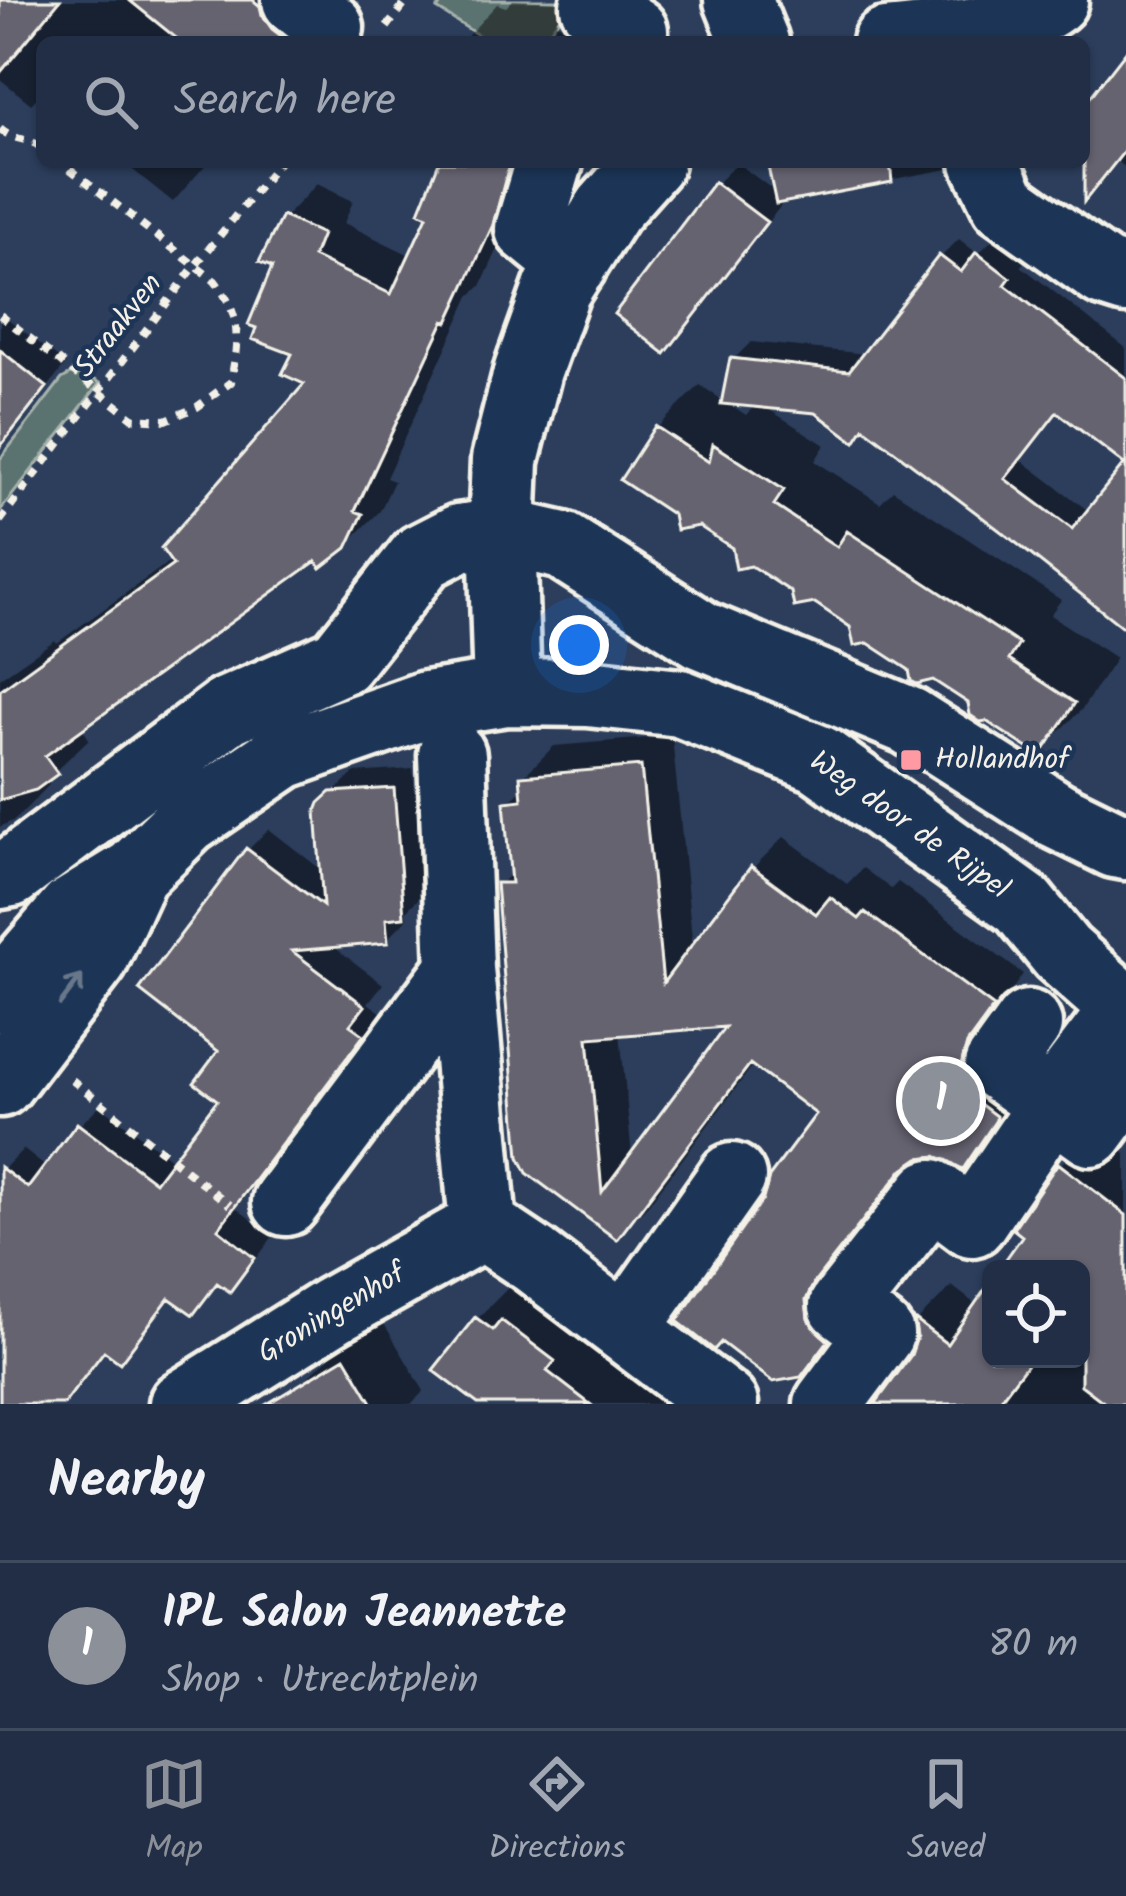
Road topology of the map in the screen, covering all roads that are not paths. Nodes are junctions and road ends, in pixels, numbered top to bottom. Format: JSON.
{"nodes":[{"id":1,"x":738,"y":0,"type":"edge"},
{"id":2,"x":1054,"y":0,"type":"edge"},
{"id":3,"x":753,"y":36,"type":"edge"},
{"id":4,"x":966,"y":36,"type":"edge"},
{"id":5,"x":548,"y":168,"type":"edge"},
{"id":6,"x":645,"y":168,"type":"edge"},
{"id":7,"x":988,"y":168,"type":"edge"},
{"id":8,"x":573,"y":266,"type":"junction"},
{"id":9,"x":1126,"y":280,"type":"edge"},
{"id":10,"x":502,"y":532,"type":"junction"},
{"id":11,"x":507,"y":692,"type":"junction"},
{"id":12,"x":452,"y":755,"type":"dead end"},
{"id":13,"x":1126,"y":846,"type":"edge"},
{"id":14,"x":0,"y":875,"type":"edge"},
{"id":15,"x":1023,"y":905,"type":"junction"},
{"id":16,"x":1126,"y":949,"type":"edge"},
{"id":17,"x":460,"y":968,"type":"junction"},
{"id":18,"x":1126,"y":1009,"type":"edge"},
{"id":19,"x":1028,"y":1024,"type":"dead end"},
{"id":20,"x":7,"y":1037,"type":"edge"},
{"id":21,"x":1125,"y":1086,"type":"edge"},
{"id":22,"x":1051,"y":1106,"type":"junction"},
{"id":23,"x":732,"y":1177,"type":"dead end"},
{"id":24,"x":263,"y":1208,"type":"road end"},
{"id":25,"x":483,"y":1226,"type":"junction"},
{"id":26,"x":625,"y":1329,"type":"junction"},
{"id":27,"x":183,"y":1404,"type":"edge"},
{"id":28,"x":724,"y":1404,"type":"edge"},
{"id":29,"x":828,"y":1404,"type":"edge"}],
"edges":[{"from":1,"to":3,"type":"street"},
{"from":2,"to":4,"type":"street"},
{"from":5,"to":8,"type":"street"},
{"from":6,"to":8,"type":"street"},
{"from":7,"to":9,"type":"street"},
{"from":8,"to":10,"type":"street"},
{"from":10,"to":11,"type":"street"},
{"from":10,"to":13,"type":"street"},
{"from":10,"to":14,"type":"street"},
{"from":11,"to":15,"type":"street","name":"Weg door de Rijpel"},
{"from":11,"to":20,"type":"street","name":"Weg door de Rijpel"},
{"from":12,"to":17,"type":"street"},
{"from":15,"to":16,"type":"street","name":"Weg door de Rijpel"},
{"from":15,"to":18,"type":"street","name":"Weg door de Rijpel"},
{"from":17,"to":24,"type":"street"},
{"from":17,"to":25,"type":"street"},
{"from":18,"to":22,"type":"street"},
{"from":19,"to":22,"type":"street"},
{"from":21,"to":22,"type":"street"},
{"from":22,"to":29,"type":"street"},
{"from":23,"to":26,"type":"street"},
{"from":25,"to":26,"type":"street"},
{"from":25,"to":27,"type":"street","name":"Groningenhof"},
{"from":26,"to":28,"type":"street"}]}
